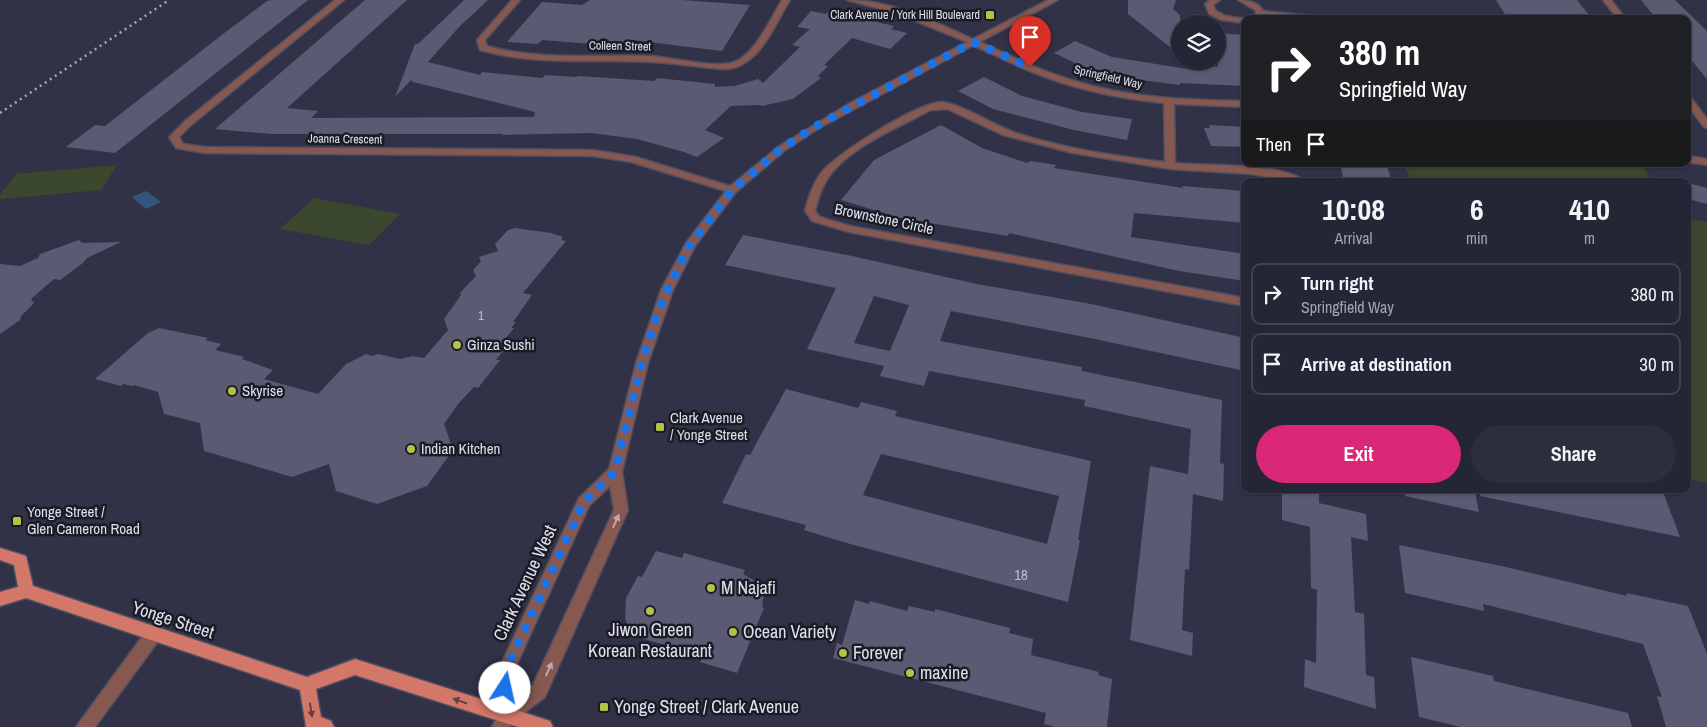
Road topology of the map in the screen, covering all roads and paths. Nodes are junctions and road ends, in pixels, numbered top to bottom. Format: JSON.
{"nodes":[{"id":1,"x":340,"y":0,"type":"edge"},
{"id":2,"x":516,"y":0,"type":"edge"},
{"id":3,"x":786,"y":0,"type":"edge"},
{"id":4,"x":851,"y":0,"type":"edge"},
{"id":5,"x":1054,"y":0,"type":"edge"},
{"id":6,"x":1216,"y":0,"type":"edge"},
{"id":7,"x":1242,"y":0,"type":"edge"},
{"id":8,"x":1607,"y":0,"type":"edge"},
{"id":9,"x":1257,"y":15,"type":"edge"},
{"id":10,"x":1619,"y":15,"type":"edge"},
{"id":11,"x":1241,"y":21,"type":"edge"},
{"id":12,"x":973,"y":42,"type":"junction"},
{"id":13,"x":1169,"y":101,"type":"junction"},
{"id":14,"x":1241,"y":104,"type":"edge"},
{"id":15,"x":1691,"y":104,"type":"edge"},
{"id":16,"x":1707,"y":124,"type":"edge"},
{"id":17,"x":1691,"y":159,"type":"edge"},
{"id":18,"x":1707,"y":162,"type":"edge"},
{"id":19,"x":1170,"y":166,"type":"junction"},
{"id":20,"x":1292,"y":178,"type":"edge"},
{"id":21,"x":732,"y":190,"type":"junction"},
{"id":22,"x":1241,"y":301,"type":"edge"},
{"id":23,"x":615,"y":472,"type":"junction"},
{"id":24,"x":0,"y":554,"type":"edge"},
{"id":25,"x":26,"y":591,"type":"junction"},
{"id":26,"x":0,"y":599,"type":"edge"},
{"id":27,"x":153,"y":635,"type":"junction"},
{"id":28,"x":307,"y":685,"type":"junction"},
{"id":29,"x":503,"y":722,"type":"edge"},
{"id":30,"x":85,"y":727,"type":"edge"},
{"id":31,"x":325,"y":727,"type":"edge"},
{"id":32,"x":544,"y":727,"type":"edge"}],
"edges":[{"from":1,"to":21,"type":"street","name":"Joanna Crescent"},
{"from":2,"to":3,"type":"street","name":"Colleen Street"},
{"from":4,"to":12,"type":"street","name":"Springfield Way"},
{"from":5,"to":12,"type":"street"},
{"from":6,"to":11,"type":"street"},
{"from":7,"to":9,"type":"street"},
{"from":8,"to":10,"type":"street"},
{"from":12,"to":13,"type":"street","name":"Springfield Way"},
{"from":12,"to":21,"type":"street"},
{"from":13,"to":14,"type":"street","name":"Springfield Way"},
{"from":13,"to":19,"type":"street"},
{"from":15,"to":16,"type":"street"},
{"from":17,"to":18,"type":"street"},
{"from":19,"to":20,"type":"street","name":"Brownstone Circle"},
{"from":19,"to":22,"type":"street","name":"Brownstone Circle"},
{"from":21,"to":23,"type":"street"},
{"from":23,"to":29,"type":"street","name":"Clark Avenue West"},
{"from":29,"to":23,"type":"street","one_way":true},
{"from":24,"to":25,"type":"main road"},
{"from":25,"to":26,"type":"main road"},
{"from":25,"to":27,"type":"main road","name":"Yonge Street"},
{"from":27,"to":28,"type":"main road","name":"Yonge Street"},
{"from":27,"to":30,"type":"street"},
{"from":29,"to":28,"type":"main road","one_way":true},
{"from":28,"to":31,"type":"main road","one_way":true},
{"from":29,"to":32,"type":"main road"}]}
